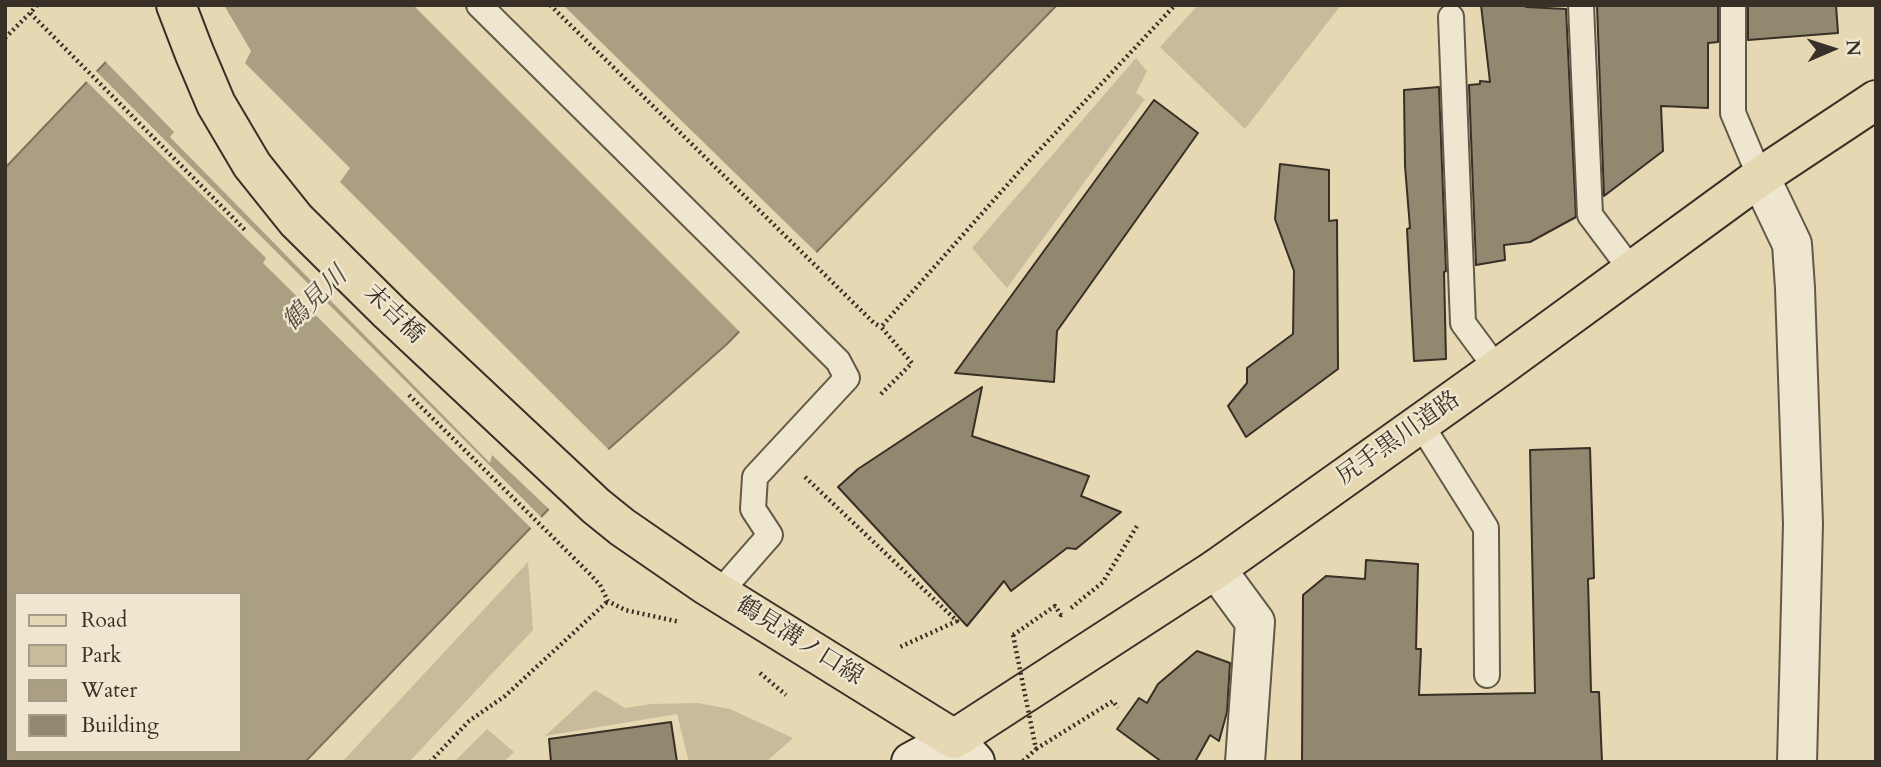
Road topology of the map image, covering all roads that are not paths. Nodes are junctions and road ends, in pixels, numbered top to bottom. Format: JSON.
{"nodes":[{"id":1,"x":176,"y":5,"type":"edge"},
{"id":2,"x":479,"y":5,"type":"edge"},
{"id":3,"x":1581,"y":5,"type":"edge"},
{"id":4,"x":1733,"y":5,"type":"edge"},
{"id":5,"x":1451,"y":17,"type":"dead end"},
{"id":6,"x":1876,"y":100,"type":"edge"},
{"id":7,"x":1760,"y":177,"type":"junction"},
{"id":8,"x":1632,"y":271,"type":"junction"},
{"id":9,"x":1497,"y":369,"type":"junction"},
{"id":10,"x":1420,"y":423,"type":"junction"},
{"id":11,"x":646,"y":543,"type":"joint"},
{"id":12,"x":1216,"y":569,"type":"junction"},
{"id":13,"x":720,"y":592,"type":"junction"},
{"id":14,"x":1487,"y":675,"type":"dead end"},
{"id":15,"x":964,"y":750,"type":"edge"},
{"id":16,"x":911,"y":762,"type":"edge"},
{"id":17,"x":1245,"y":762,"type":"edge"},
{"id":18,"x":1797,"y":762,"type":"edge"}],
"edges":[{"from":1,"to":11,"type":"main road","name":"末吉橋"},
{"from":2,"to":13,"type":"lane"},
{"from":3,"to":8,"type":"lane"},
{"from":4,"to":7,"type":"lane"},
{"from":5,"to":9,"type":"lane"},
{"from":6,"to":7,"type":"main road","name":"尻手黒川道路"},
{"from":7,"to":8,"type":"main road","name":"尻手黒川道路"},
{"from":7,"to":18,"type":"street"},
{"from":8,"to":9,"type":"main road","name":"尻手黒川道路"},
{"from":9,"to":10,"type":"main road","name":"尻手黒川道路"},
{"from":10,"to":12,"type":"main road","name":"尻手黒川道路"},
{"from":10,"to":14,"type":"lane"},
{"from":11,"to":13,"type":"main road","name":"鶴見溝ノ口線"},
{"from":12,"to":15,"type":"main road","name":"尻手黒川道路"},
{"from":12,"to":17,"type":"street"},
{"from":13,"to":15,"type":"main road","name":"鶴見溝ノ口線"},
{"from":15,"to":16,"type":"street","name":"尻手黒川道路"}]}
